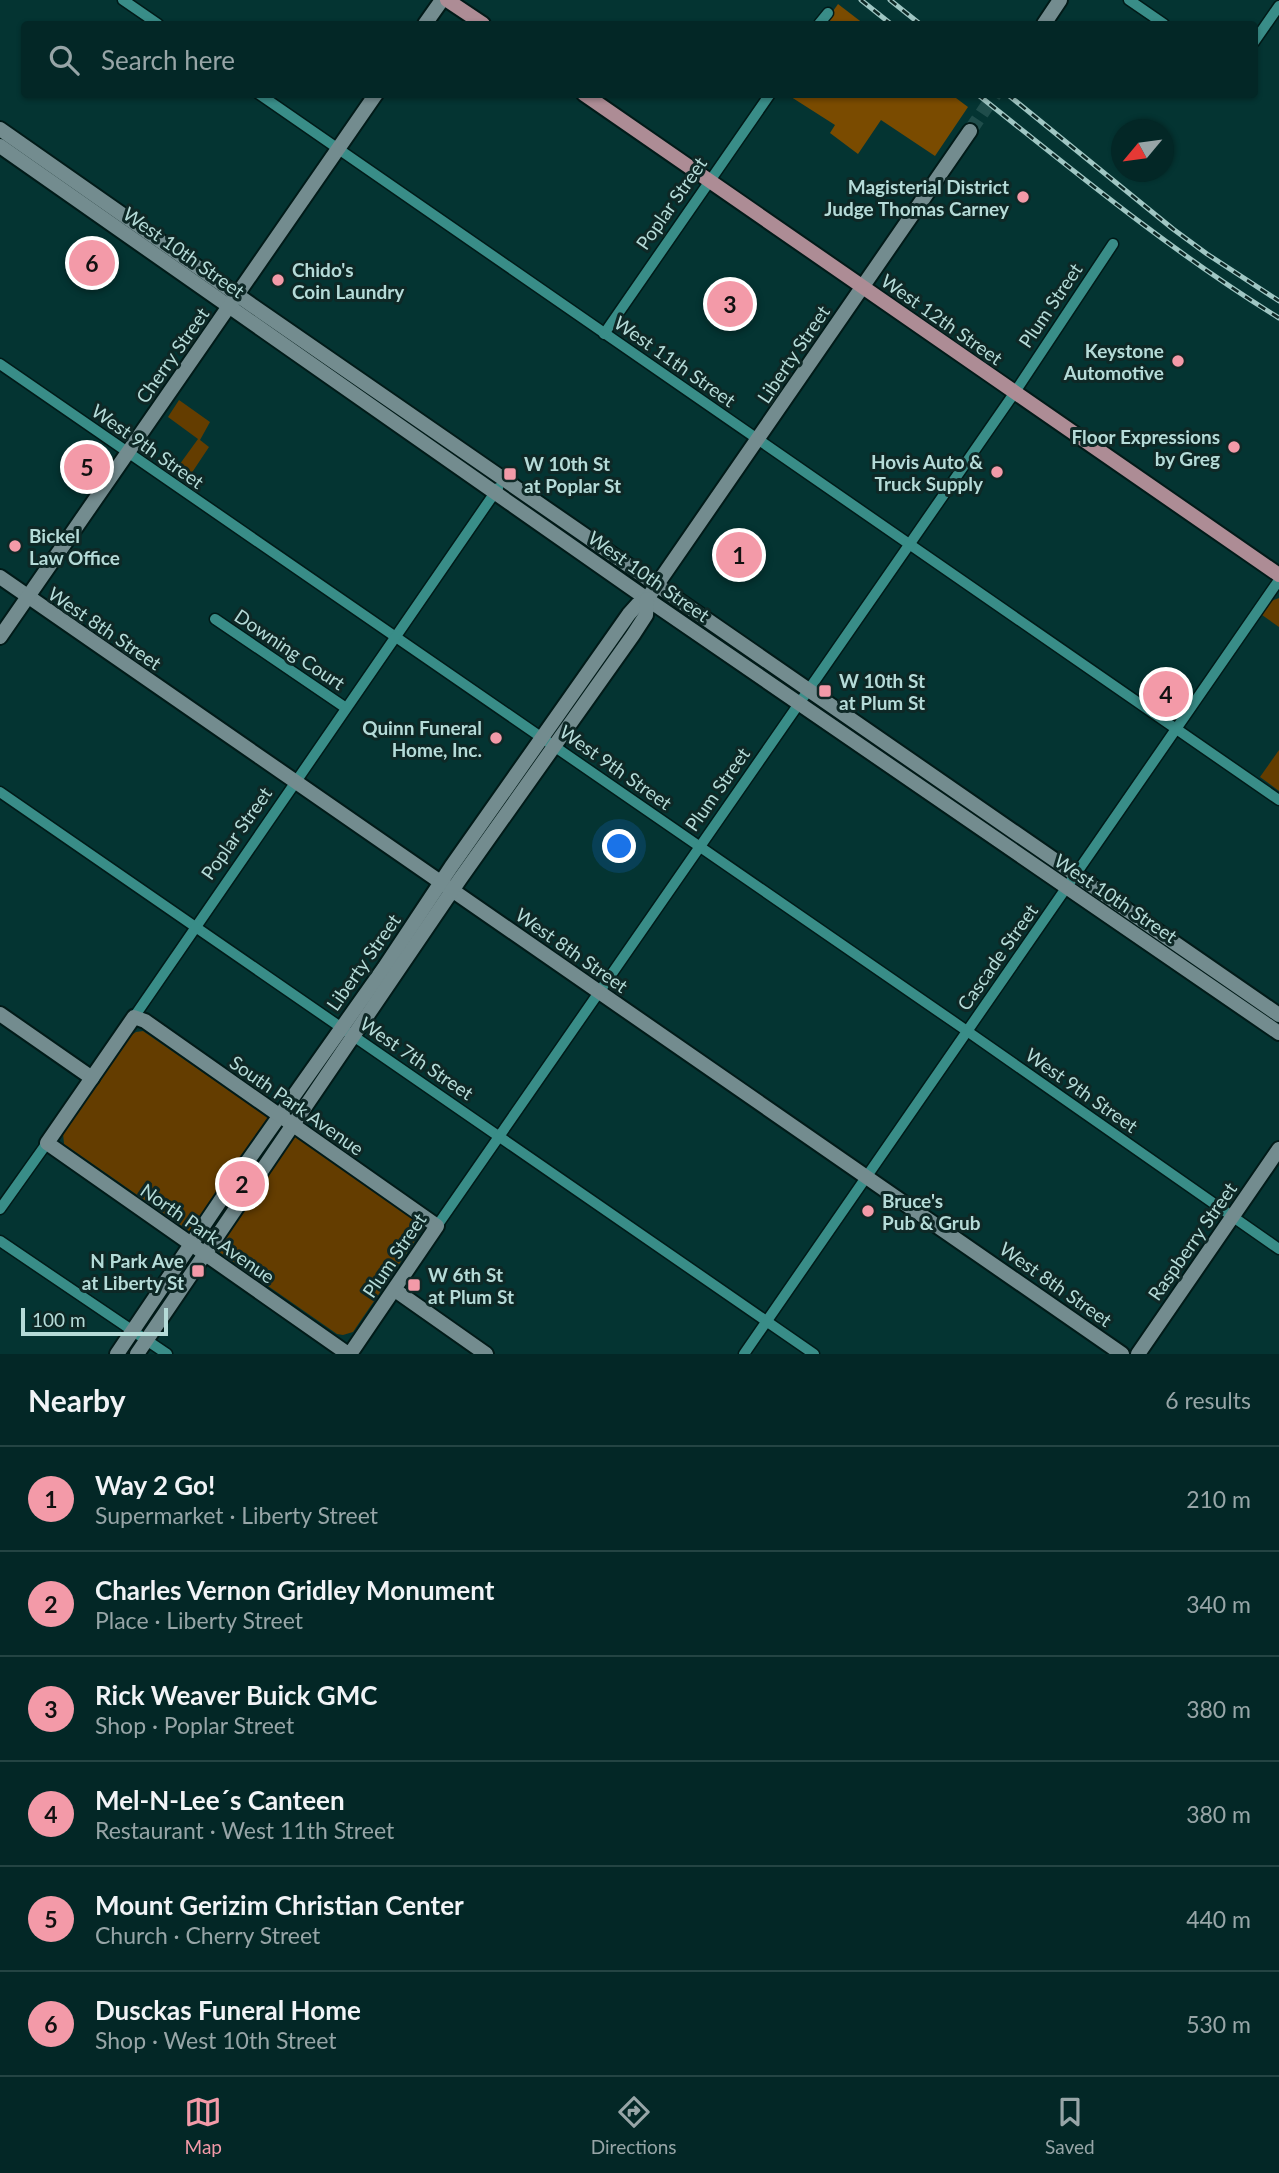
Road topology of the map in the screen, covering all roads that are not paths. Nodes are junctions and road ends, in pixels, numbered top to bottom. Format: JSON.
{"nodes":[{"id":1,"x":123,"y":0,"type":"edge"},
{"id":2,"x":442,"y":0,"type":"edge"},
{"id":3,"x":447,"y":0,"type":"edge"},
{"id":4,"x":1060,"y":0,"type":"edge"},
{"id":5,"x":1129,"y":0,"type":"edge"},
{"id":6,"x":1279,"y":6,"type":"edge"},
{"id":7,"x":828,"y":13,"type":"dead end"},
{"id":8,"x":154,"y":21,"type":"edge"},
{"id":9,"x":427,"y":21,"type":"edge"},
{"id":10,"x":478,"y":21,"type":"edge"},
{"id":11,"x":822,"y":21,"type":"edge"},
{"id":12,"x":1046,"y":21,"type":"edge"},
{"id":13,"x":1160,"y":21,"type":"edge"},
{"id":14,"x":1258,"y":38,"type":"edge"},
{"id":15,"x":265,"y":98,"type":"edge"},
{"id":16,"x":373,"y":98,"type":"edge"},
{"id":17,"x":590,"y":98,"type":"edge"},
{"id":18,"x":768,"y":98,"type":"edge"},
{"id":19,"x":0,"y":129,"type":"edge"},
{"id":20,"x":971,"y":131,"type":"tunnel mouth"},
{"id":21,"x":0,"y":146,"type":"edge"},
{"id":22,"x":338,"y":149,"type":"junction"},
{"id":23,"x":710,"y":181,"type":"junction"},
{"id":24,"x":100,"y":208,"type":"junction"},
{"id":25,"x":1113,"y":244,"type":"dead end"},
{"id":26,"x":863,"y":288,"type":"junction"},
{"id":27,"x":233,"y":301,"type":"junction"},
{"id":28,"x":604,"y":334,"type":"junction"},
{"id":29,"x":0,"y":365,"type":"edge"},
{"id":30,"x":1014,"y":392,"type":"junction"},
{"id":31,"x":366,"y":393,"type":"junction"},
{"id":32,"x":758,"y":440,"type":"junction"},
{"id":33,"x":128,"y":453,"type":"junction"},
{"id":34,"x":504,"y":479,"type":"junction"},
{"id":35,"x":495,"y":492,"type":"junction"},
{"id":36,"x":909,"y":544,"type":"junction"},
{"id":37,"x":0,"y":578,"type":"edge"},
{"id":38,"x":1279,"y":578,"type":"edge"},
{"id":39,"x":657,"y":585,"type":"junction"},
{"id":40,"x":27,"y":597,"type":"junction"},
{"id":41,"x":647,"y":599,"type":"junction"},
{"id":42,"x":215,"y":619,"type":"dead end"},
{"id":43,"x":0,"y":637,"type":"edge"},
{"id":44,"x":394,"y":637,"type":"junction"},
{"id":45,"x":808,"y":690,"type":"junction"},
{"id":46,"x":799,"y":703,"type":"junction"},
{"id":47,"x":346,"y":708,"type":"junction"},
{"id":48,"x":1176,"y":729,"type":"junction"},
{"id":49,"x":549,"y":742,"type":"junction"},
{"id":50,"x":295,"y":781,"type":"junction"},
{"id":51,"x":941,"y":782,"type":"junction"},
{"id":52,"x":0,"y":792,"type":"edge"},
{"id":53,"x":932,"y":795,"type":"junction"},
{"id":54,"x":1279,"y":800,"type":"edge"},
{"id":55,"x":699,"y":847,"type":"junction"},
{"id":56,"x":1075,"y":875,"type":"junction"},
{"id":57,"x":447,"y":886,"type":"junction"},
{"id":58,"x":1066,"y":888,"type":"junction"},
{"id":59,"x":195,"y":927,"type":"junction"},
{"id":60,"x":1170,"y":940,"type":"junction"},
{"id":61,"x":1161,"y":952,"type":"junction"},
{"id":62,"x":599,"y":992,"type":"junction"},
{"id":63,"x":0,"y":1014,"type":"edge"},
{"id":64,"x":1279,"y":1015,"type":"edge"},
{"id":65,"x":134,"y":1017,"type":"junction"},
{"id":66,"x":967,"y":1031,"type":"junction"},
{"id":67,"x":347,"y":1032,"type":"junction"},
{"id":68,"x":1279,"y":1033,"type":"edge"},
{"id":69,"x":92,"y":1078,"type":"junction"},
{"id":70,"x":280,"y":1115,"type":"junction"},
{"id":71,"x":292,"y":1124,"type":"junction"},
{"id":72,"x":499,"y":1136,"type":"junction"},
{"id":73,"x":47,"y":1143,"type":"junction"},
{"id":74,"x":1279,"y":1149,"type":"edge"},
{"id":75,"x":866,"y":1176,"type":"junction"},
{"id":76,"x":0,"y":1209,"type":"edge"},
{"id":77,"x":1232,"y":1217,"type":"junction"},
{"id":78,"x":437,"y":1226,"type":"junction"},
{"id":79,"x":0,"y":1241,"type":"edge"},
{"id":80,"x":191,"y":1244,"type":"junction"},
{"id":81,"x":1279,"y":1249,"type":"edge"},
{"id":82,"x":204,"y":1253,"type":"junction"},
{"id":83,"x":394,"y":1290,"type":"junction"},
{"id":84,"x":766,"y":1321,"type":"junction"},
{"id":85,"x":133,"y":1331,"type":"junction"},
{"id":86,"x":146,"y":1340,"type":"junction"},
{"id":87,"x":117,"y":1354,"type":"edge"},
{"id":88,"x":137,"y":1354,"type":"edge"},
{"id":89,"x":167,"y":1354,"type":"edge"},
{"id":90,"x":349,"y":1354,"type":"edge"},
{"id":91,"x":486,"y":1354,"type":"edge"},
{"id":92,"x":744,"y":1354,"type":"edge"},
{"id":93,"x":814,"y":1354,"type":"edge"},
{"id":94,"x":1122,"y":1354,"type":"edge"},
{"id":95,"x":1138,"y":1354,"type":"edge"}],
"edges":[{"from":1,"to":8,"type":"street"},
{"from":2,"to":9,"type":"street"},
{"from":3,"to":10,"type":"main road"},
{"from":4,"to":12,"type":"street"},
{"from":5,"to":13,"type":"street"},
{"from":6,"to":14,"type":"street"},
{"from":7,"to":11,"type":"street"},
{"from":15,"to":22,"type":"street","name":"West 11th Street"},
{"from":16,"to":22,"type":"street","name":"Cherry Street"},
{"from":17,"to":23,"type":"main road","name":"West 12th Street"},
{"from":18,"to":23,"type":"street","name":"Poplar Street"},
{"from":19,"to":24,"type":"street","name":"West 10th Street"},
{"from":20,"to":26,"type":"street","name":"Liberty Street"},
{"from":21,"to":24,"type":"street","name":"West 10th Street"},
{"from":22,"to":27,"type":"street","name":"Cherry Street"},
{"from":22,"to":28,"type":"street","name":"West 11th Street"},
{"from":23,"to":26,"type":"main road","name":"West 12th Street"},
{"from":23,"to":28,"type":"street","name":"Poplar Street"},
{"from":24,"to":27,"type":"street","name":"West 10th Street"},
{"from":25,"to":30,"type":"street","name":"Plum Street"},
{"from":26,"to":30,"type":"main road","name":"West 12th Street"},
{"from":26,"to":32,"type":"street","name":"Liberty Street"},
{"from":27,"to":31,"type":"street","name":"West 10th Street"},
{"from":27,"to":33,"type":"street","name":"Cherry Street"},
{"from":28,"to":32,"type":"street","name":"West 11th Street"},
{"from":29,"to":33,"type":"street","name":"West 9th Street"},
{"from":30,"to":36,"type":"street","name":"Plum Street"},
{"from":30,"to":38,"type":"main road","name":"West 12th Street"},
{"from":31,"to":34,"type":"street","name":"West 10th Street"},
{"from":31,"to":35,"type":"street","name":"West 10th Street"},
{"from":32,"to":36,"type":"street","name":"West 11th Street"},
{"from":32,"to":39,"type":"street","name":"Liberty Street"},
{"from":33,"to":40,"type":"street","name":"Cherry Street"},
{"from":33,"to":44,"type":"street","name":"West 9th Street"},
{"from":34,"to":35,"type":"street","name":"Poplar Street"},
{"from":34,"to":39,"type":"street","name":"West 10th Street"},
{"from":35,"to":41,"type":"street","name":"West 10th Street"},
{"from":35,"to":44,"type":"street","name":"Poplar Street"},
{"from":36,"to":45,"type":"street","name":"Plum Street"},
{"from":36,"to":48,"type":"street","name":"West 11th Street"},
{"from":37,"to":40,"type":"street","name":"West 8th Street"},
{"from":38,"to":48,"type":"street","name":"Cascade Street"},
{"from":39,"to":41,"type":"street","name":"Liberty Street"},
{"from":39,"to":45,"type":"street","name":"West 10th Street"},
{"from":40,"to":43,"type":"street","name":"Cherry Street"},
{"from":40,"to":50,"type":"street","name":"West 8th Street"},
{"from":41,"to":46,"type":"street","name":"West 10th Street"},
{"from":41,"to":49,"type":"street","name":"Liberty Street"},
{"from":42,"to":47,"type":"street","name":"Downing Court"},
{"from":44,"to":47,"type":"street","name":"Poplar Street"},
{"from":44,"to":49,"type":"street","name":"West 9th Street"},
{"from":45,"to":46,"type":"street","name":"Plum Street"},
{"from":45,"to":51,"type":"street","name":"West 10th Street"},
{"from":46,"to":53,"type":"street","name":"West 10th Street"},
{"from":46,"to":55,"type":"street","name":"Plum Street"},
{"from":47,"to":50,"type":"street","name":"Poplar Street"},
{"from":48,"to":54,"type":"street","name":"West 11th Street"},
{"from":48,"to":56,"type":"street","name":"Cascade Street"},
{"from":49,"to":55,"type":"street","name":"West 9th Street"},
{"from":49,"to":57,"type":"street","name":"Liberty Street"},
{"from":50,"to":57,"type":"street","name":"West 8th Street"},
{"from":50,"to":59,"type":"street","name":"Poplar Street"},
{"from":51,"to":53,"type":"street"},
{"from":51,"to":56,"type":"street","name":"West 10th Street"},
{"from":52,"to":59,"type":"street","name":"West 7th Street"},
{"from":53,"to":58,"type":"street","name":"West 10th Street"},
{"from":55,"to":62,"type":"street","name":"Plum Street"},
{"from":55,"to":66,"type":"street","name":"West 9th Street"},
{"from":56,"to":58,"type":"street","name":"Cascade Street"},
{"from":56,"to":60,"type":"street","name":"West 10th Street"},
{"from":57,"to":62,"type":"street","name":"West 8th Street"},
{"from":57,"to":67,"type":"street","name":"Liberty Street"},
{"from":58,"to":61,"type":"street","name":"West 10th Street"},
{"from":58,"to":66,"type":"street","name":"Cascade Street"},
{"from":59,"to":65,"type":"street","name":"Poplar Street"},
{"from":59,"to":67,"type":"street","name":"West 7th Street"},
{"from":60,"to":61,"type":"street"},
{"from":60,"to":64,"type":"street","name":"West 10th Street"},
{"from":61,"to":68,"type":"street","name":"West 10th Street"},
{"from":62,"to":72,"type":"street","name":"Plum Street"},
{"from":62,"to":75,"type":"street","name":"West 8th Street"},
{"from":63,"to":69,"type":"street"},
{"from":65,"to":69,"type":"street","name":"Poplar Street"},
{"from":65,"to":70,"type":"street","name":"South Park Avenue"},
{"from":66,"to":75,"type":"street","name":"Cascade Street"},
{"from":66,"to":77,"type":"street","name":"West 9th Street"},
{"from":67,"to":70,"type":"street","name":"Liberty Street"},
{"from":67,"to":71,"type":"street","name":"Liberty Street"},
{"from":67,"to":72,"type":"street","name":"West 7th Street"},
{"from":69,"to":73,"type":"street","name":"Poplar Street"},
{"from":70,"to":71,"type":"street","name":"South Park Avenue"},
{"from":70,"to":80,"type":"street","name":"Liberty Street"},
{"from":71,"to":78,"type":"street","name":"South Park Avenue"},
{"from":71,"to":82,"type":"street","name":"Liberty Street"},
{"from":72,"to":78,"type":"street","name":"Plum Street"},
{"from":72,"to":84,"type":"street","name":"West 7th Street"},
{"from":73,"to":76,"type":"street","name":"Poplar Street"},
{"from":73,"to":80,"type":"street","name":"North Park Avenue"},
{"from":74,"to":77,"type":"street","name":"Raspberry Street"},
{"from":75,"to":84,"type":"street","name":"Cascade Street"},
{"from":75,"to":94,"type":"street","name":"West 8th Street"},
{"from":77,"to":81,"type":"street","name":"West 9th Street"},
{"from":77,"to":95,"type":"street","name":"Raspberry Street"},
{"from":78,"to":83,"type":"street","name":"Plum Street"},
{"from":79,"to":85,"type":"street"},
{"from":80,"to":82,"type":"street","name":"North Park Avenue"},
{"from":80,"to":85,"type":"street","name":"Liberty Street"},
{"from":82,"to":86,"type":"street","name":"Liberty Street"},
{"from":82,"to":90,"type":"street","name":"North Park Avenue"},
{"from":83,"to":90,"type":"street","name":"Plum Street"},
{"from":83,"to":91,"type":"street"},
{"from":84,"to":92,"type":"street","name":"Cascade Street"},
{"from":84,"to":93,"type":"street","name":"West 7th Street"},
{"from":85,"to":86,"type":"street"},
{"from":85,"to":87,"type":"street","name":"Liberty Street"},
{"from":86,"to":88,"type":"street","name":"Liberty Street"},
{"from":86,"to":89,"type":"street"}]}
